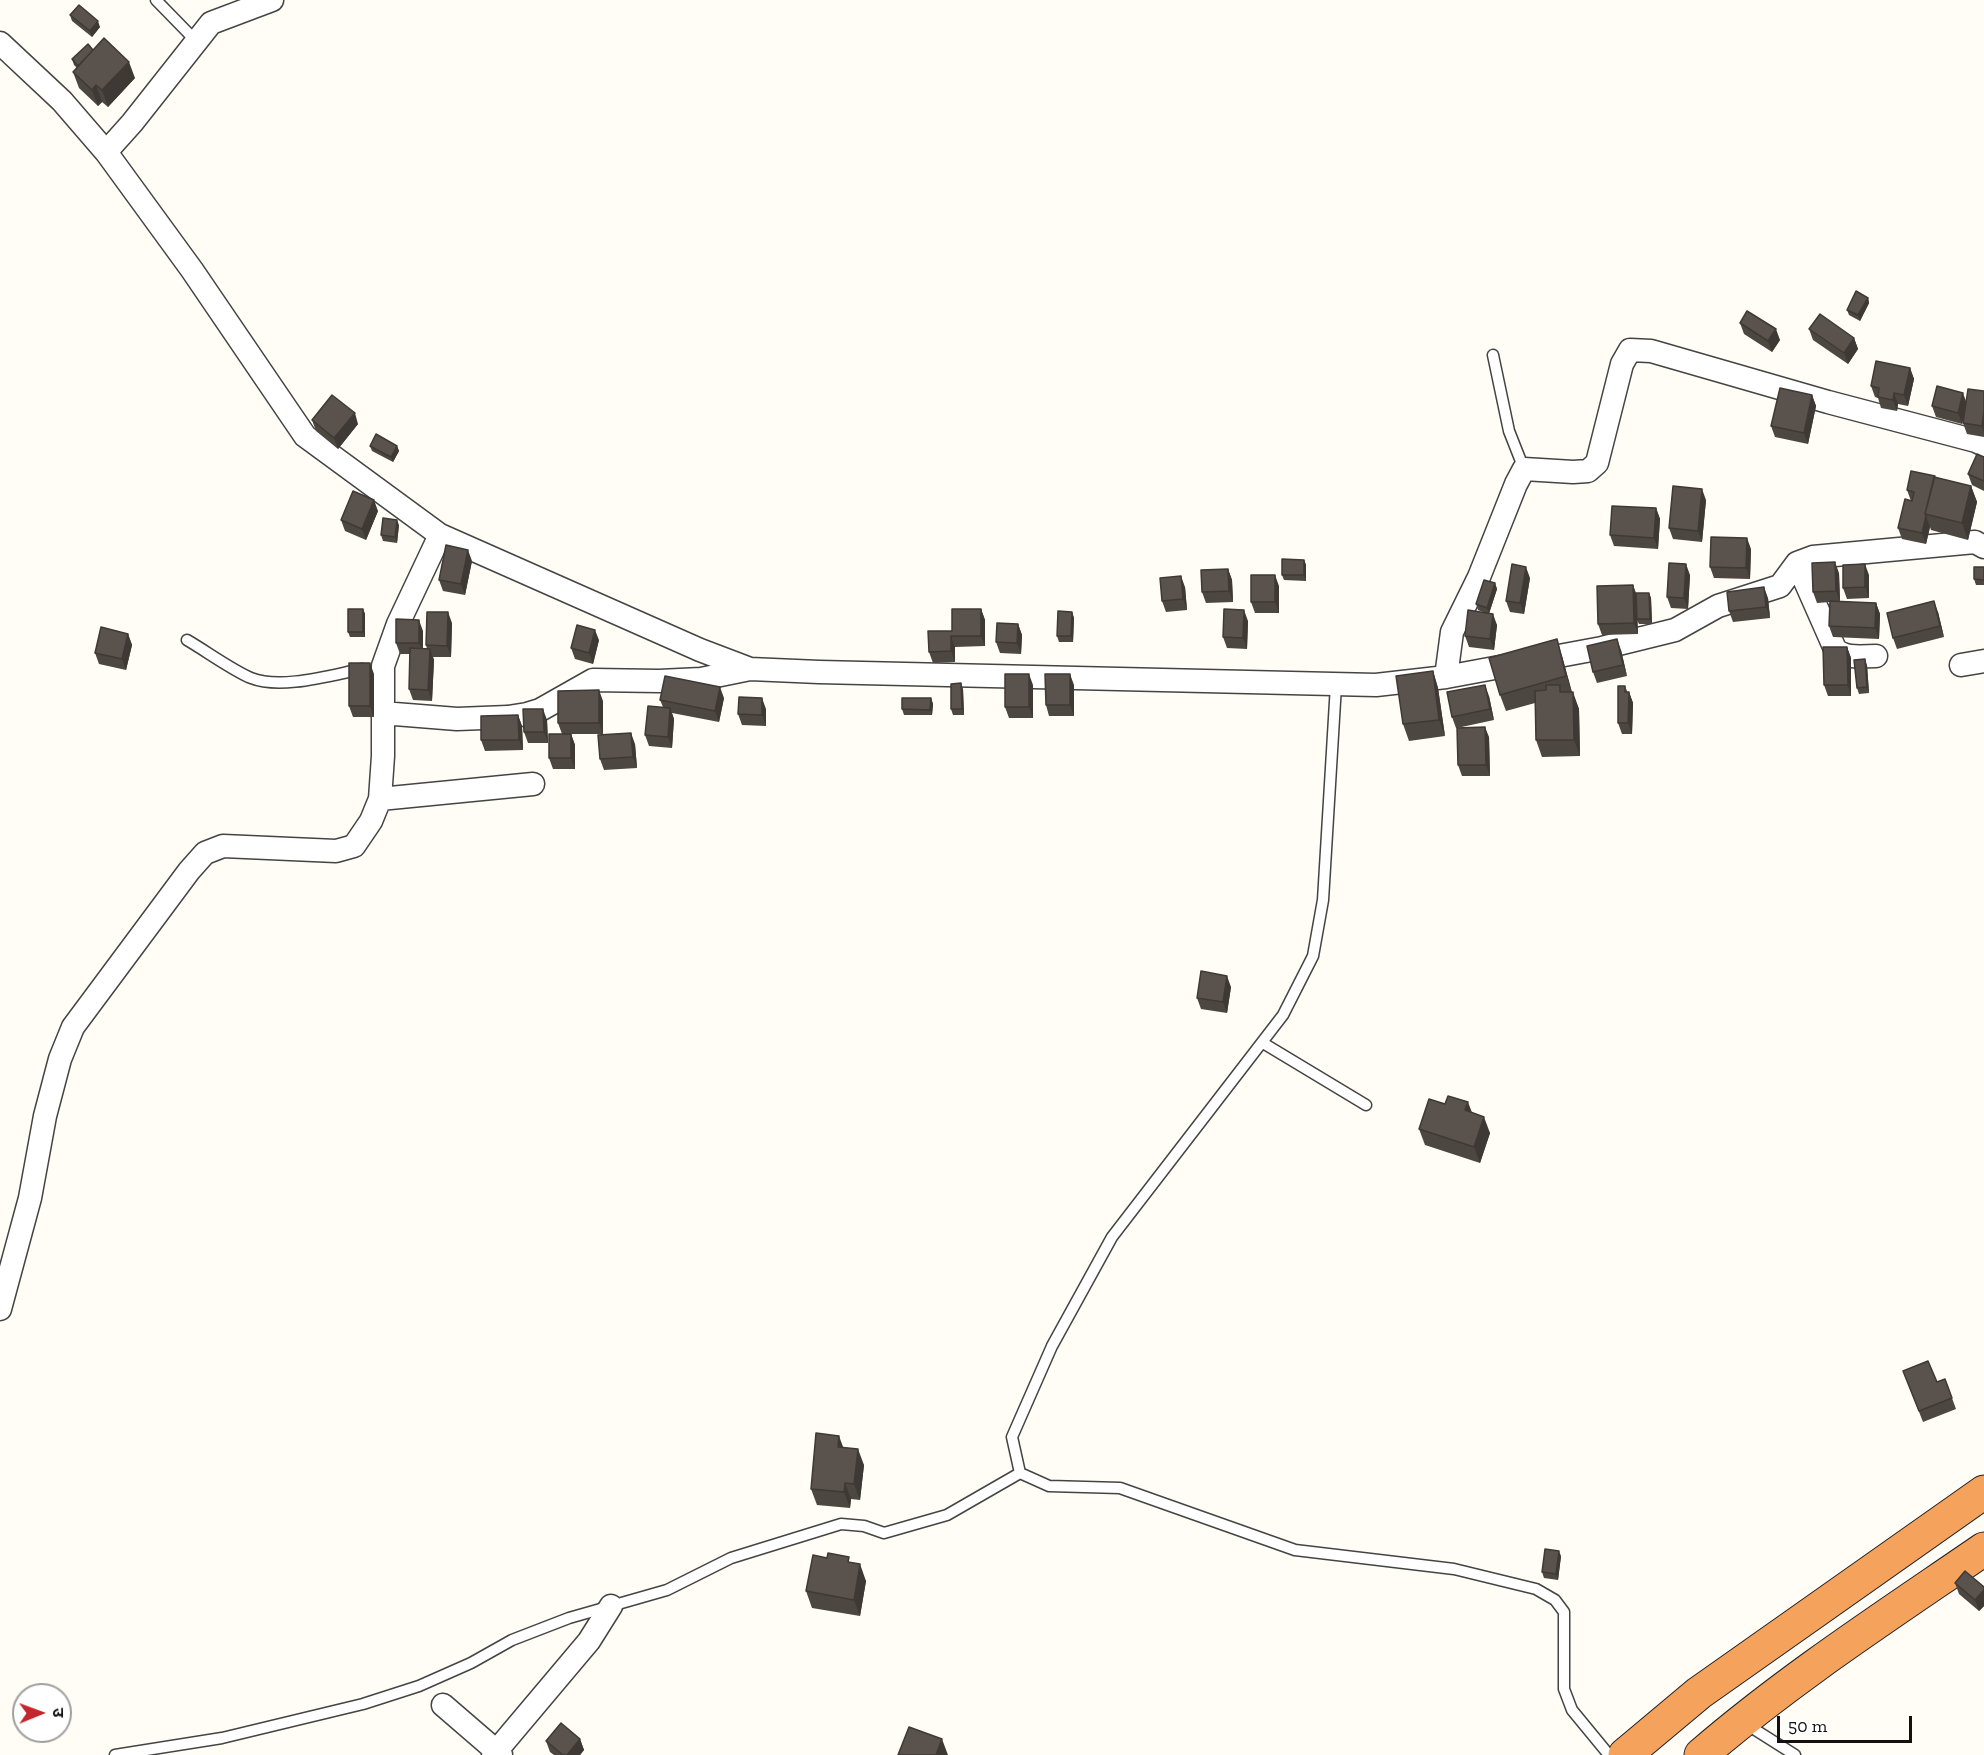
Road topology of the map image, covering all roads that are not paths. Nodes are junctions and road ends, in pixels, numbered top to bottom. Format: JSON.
{"nodes":[{"id":1,"x":156,"y":0,"type":"edge"},
{"id":2,"x":272,"y":0,"type":"edge"},
{"id":3,"x":196,"y":41,"type":"junction"},
{"id":4,"x":0,"y":43,"type":"edge"},
{"id":5,"x":106,"y":152,"type":"junction"},
{"id":6,"x":1493,"y":355,"type":"dead end"},
{"id":7,"x":1984,"y":445,"type":"edge"},
{"id":8,"x":1524,"y":469,"type":"junction"},
{"id":9,"x":440,"y":535,"type":"junction"},
{"id":10,"x":1984,"y":547,"type":"edge"},
{"id":11,"x":1797,"y":563,"type":"junction"},
{"id":12,"x":187,"y":640,"type":"dead end"},
{"id":13,"x":1876,"y":656,"type":"dead end"},
{"id":14,"x":1984,"y":661,"type":"edge"},
{"id":15,"x":1961,"y":665,"type":"dead end"},
{"id":16,"x":383,"y":666,"type":"junction"},
{"id":17,"x":750,"y":669,"type":"junction"},
{"id":18,"x":1446,"y":677,"type":"junction"},
{"id":19,"x":1336,"y":685,"type":"junction"},
{"id":20,"x":381,"y":713,"type":"junction"},
{"id":21,"x":533,"y":784,"type":"dead end"},
{"id":22,"x":380,"y":799,"type":"junction"},
{"id":23,"x":1263,"y":1043,"type":"junction"},
{"id":24,"x":1366,"y":1106,"type":"dead end"},
{"id":25,"x":0,"y":1308,"type":"edge"},
{"id":26,"x":1020,"y":1473,"type":"junction"},
{"id":27,"x":1984,"y":1492,"type":"edge"},
{"id":28,"x":1984,"y":1549,"type":"edge"},
{"id":29,"x":611,"y":1606,"type":"junction"},
{"id":30,"x":442,"y":1705,"type":"dead end"},
{"id":31,"x":1741,"y":1720,"type":"junction"},
{"id":32,"x":497,"y":1754,"type":"edge"},
{"id":33,"x":115,"y":1755,"type":"edge"},
{"id":34,"x":1610,"y":1755,"type":"edge"},
{"id":35,"x":1625,"y":1755,"type":"edge"},
{"id":36,"x":1701,"y":1755,"type":"edge"},
{"id":37,"x":1795,"y":1755,"type":"edge"}],
"edges":[{"from":1,"to":3,"type":"lane"},
{"from":2,"to":3,"type":"street"},
{"from":3,"to":5,"type":"street"},
{"from":4,"to":5,"type":"street"},
{"from":5,"to":9,"type":"street"},
{"from":6,"to":8,"type":"lane"},
{"from":7,"to":8,"type":"street"},
{"from":8,"to":18,"type":"street"},
{"from":9,"to":16,"type":"street"},
{"from":9,"to":17,"type":"street"},
{"from":10,"to":11,"type":"street"},
{"from":11,"to":13,"type":"street"},
{"from":11,"to":18,"type":"street"},
{"from":12,"to":16,"type":"lane"},
{"from":14,"to":15,"type":"street"},
{"from":16,"to":20,"type":"street"},
{"from":17,"to":19,"type":"street"},
{"from":17,"to":20,"type":"street"},
{"from":18,"to":19,"type":"street"},
{"from":19,"to":23,"type":"lane"},
{"from":20,"to":22,"type":"street"},
{"from":21,"to":22,"type":"street"},
{"from":22,"to":25,"type":"street"},
{"from":23,"to":24,"type":"lane"},
{"from":23,"to":26,"type":"lane"},
{"from":26,"to":29,"type":"lane"},
{"from":26,"to":34,"type":"lane"},
{"from":27,"to":35,"type":"highway"},
{"from":28,"to":31,"type":"highway"},
{"from":29,"to":32,"type":"street"},
{"from":29,"to":33,"type":"lane"},
{"from":30,"to":32,"type":"street"},
{"from":31,"to":36,"type":"highway"},
{"from":31,"to":37,"type":"lane"}]}
